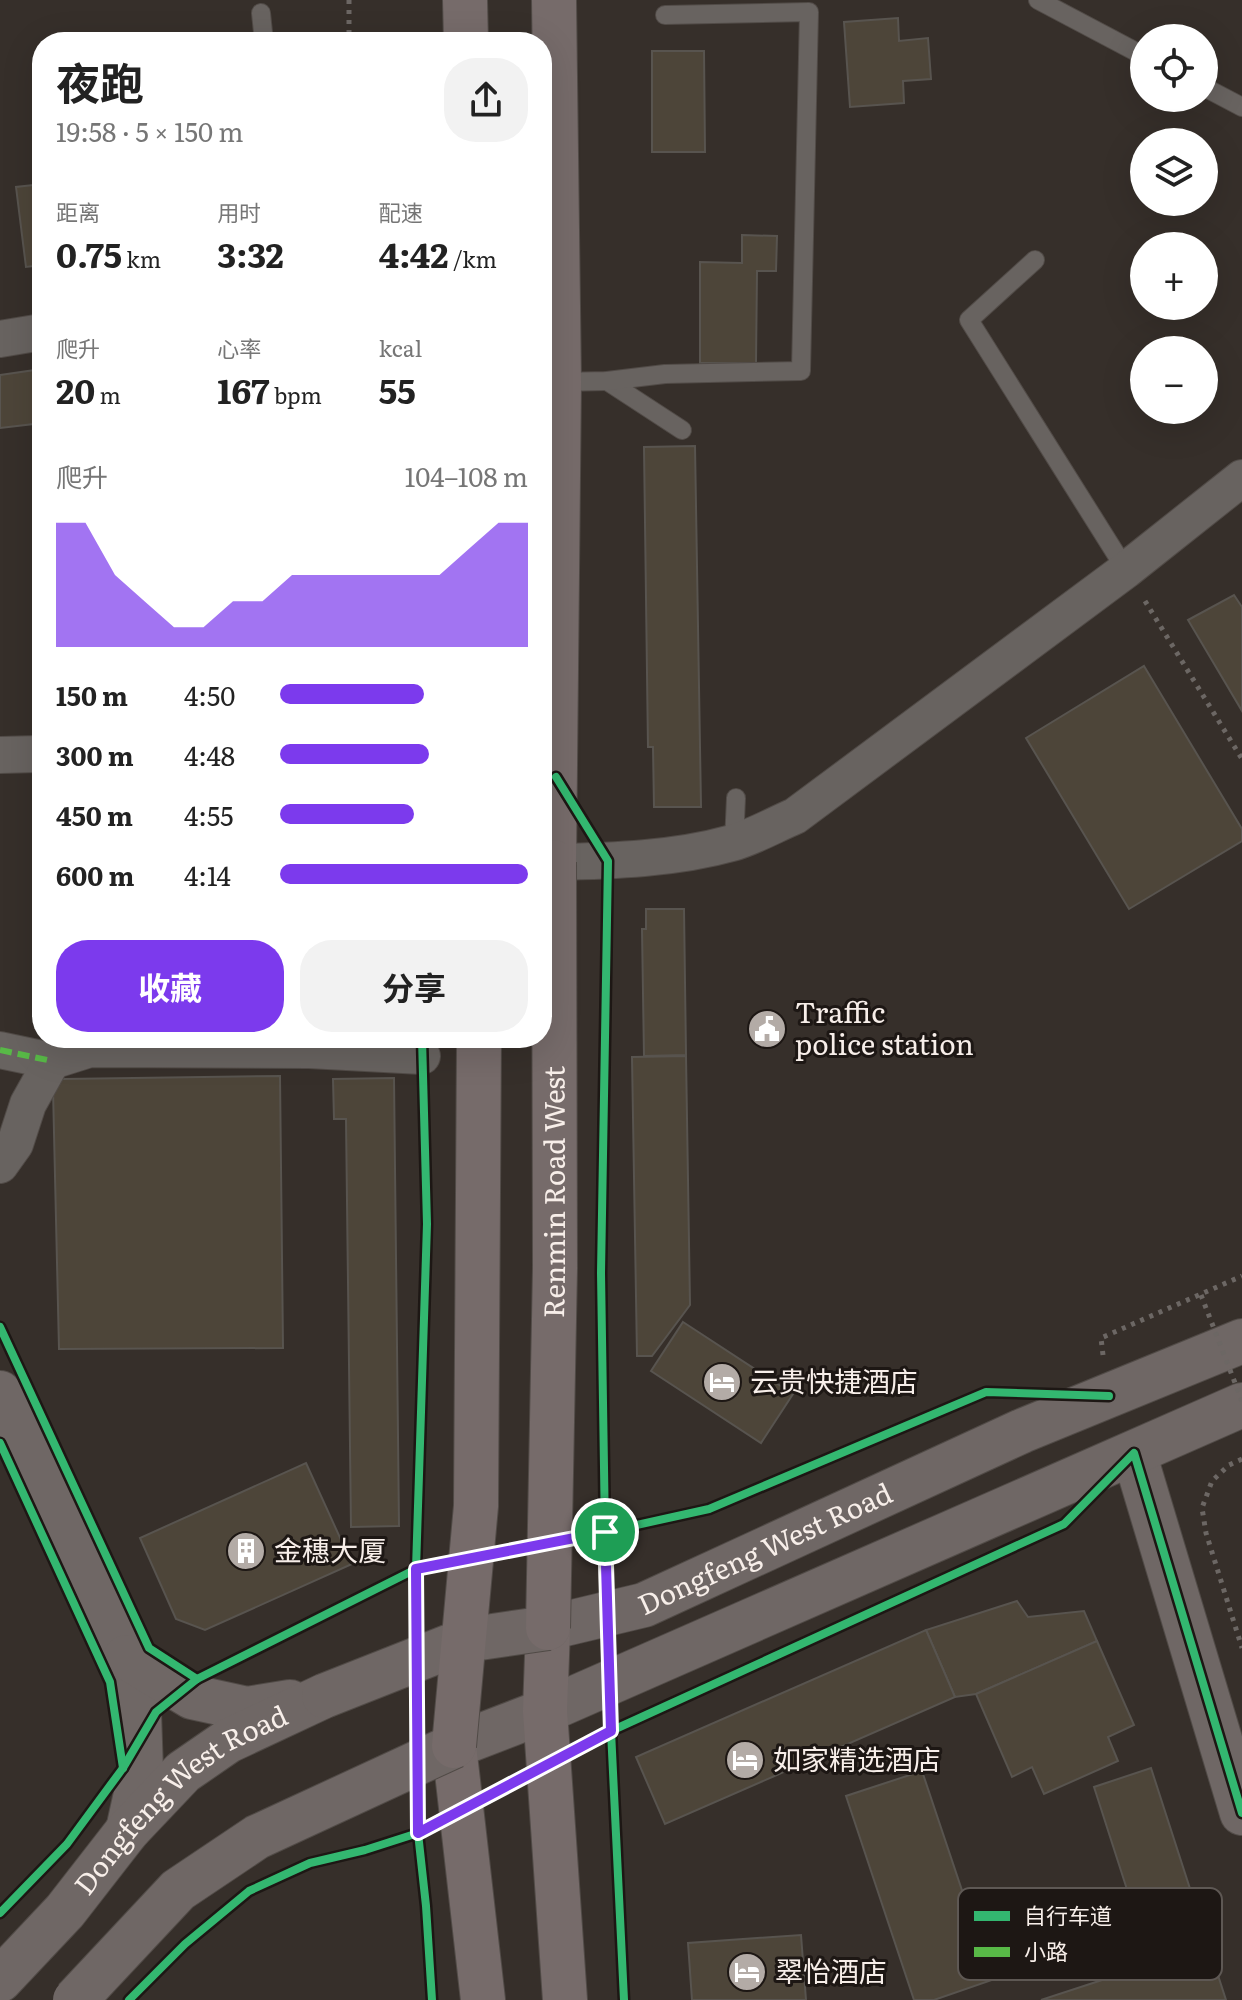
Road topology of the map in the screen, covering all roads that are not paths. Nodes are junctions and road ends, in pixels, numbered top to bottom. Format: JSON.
{"nodes":[{"id":1,"x":465,"y":0,"type":"edge"},
{"id":2,"x":554,"y":0,"type":"edge"},
{"id":3,"x":1038,"y":0,"type":"edge"},
{"id":4,"x":261,"y":13,"type":"dead end"},
{"id":5,"x":665,"y":15,"type":"dead end"},
{"id":6,"x":263,"y":32,"type":"edge"},
{"id":7,"x":466,"y":32,"type":"edge"},
{"id":8,"x":1130,"y":49,"type":"edge"},
{"id":9,"x":1218,"y":94,"type":"edge"},
{"id":10,"x":1242,"y":107,"type":"edge"},
{"id":11,"x":1035,"y":260,"type":"dead end"},
{"id":12,"x":32,"y":334,"type":"edge"},
{"id":13,"x":0,"y":339,"type":"edge"},
{"id":14,"x":607,"y":381,"type":"junction"},
{"id":15,"x":559,"y":382,"type":"junction"},
{"id":16,"x":682,"y":430,"type":"dead end"},
{"id":17,"x":1242,"y":478,"type":"edge"},
{"id":18,"x":1126,"y":570,"type":"junction"},
{"id":19,"x":32,"y":754,"type":"edge"},
{"id":20,"x":0,"y":755,"type":"edge"},
{"id":21,"x":736,"y":798,"type":"dead end"},
{"id":22,"x":734,"y":842,"type":"junction"},
{"id":23,"x":554,"y":862,"type":"junction"},
{"id":24,"x":134,"y":1048,"type":"edge"},
{"id":25,"x":347,"y":1048,"type":"edge"},
{"id":26,"x":479,"y":1048,"type":"edge"},
{"id":27,"x":0,"y":1050,"type":"edge"},
{"id":28,"x":422,"y":1056,"type":"dead end"},
{"id":29,"x":52,"y":1061,"type":"junction"},
{"id":30,"x":0,"y":1165,"type":"edge"},
{"id":31,"x":1242,"y":1341,"type":"edge"},
{"id":32,"x":0,"y":1393,"type":"edge"},
{"id":33,"x":1242,"y":1403,"type":"edge"},
{"id":34,"x":1134,"y":1453,"type":"junction"},
{"id":35,"x":548,"y":1628,"type":"junction"},
{"id":36,"x":466,"y":1640,"type":"junction"},
{"id":37,"x":126,"y":1657,"type":"junction"},
{"id":38,"x":324,"y":1696,"type":"junction"},
{"id":39,"x":545,"y":1711,"type":"junction"},
{"id":40,"x":454,"y":1746,"type":"junction"},
{"id":41,"x":1242,"y":1813,"type":"edge"},
{"id":42,"x":128,"y":1830,"type":"junction"},
{"id":43,"x":0,"y":1980,"type":"edge"},
{"id":44,"x":75,"y":2000,"type":"edge"},
{"id":45,"x":483,"y":2000,"type":"edge"},
{"id":46,"x":565,"y":2000,"type":"edge"}],
"edges":[{"from":1,"to":7,"type":"main road"},
{"from":2,"to":15,"type":"main road","name":"Renmin Road West"},
{"from":3,"to":8,"type":"lane"},
{"from":4,"to":6,"type":"lane"},
{"from":5,"to":14,"type":"lane"},
{"from":9,"to":10,"type":"lane"},
{"from":11,"to":18,"type":"lane"},
{"from":12,"to":13,"type":"street"},
{"from":14,"to":15,"type":"lane"},
{"from":14,"to":16,"type":"lane"},
{"from":15,"to":23,"type":"main road","name":"Renmin Road West"},
{"from":17,"to":18,"type":"street"},
{"from":18,"to":22,"type":"street"},
{"from":19,"to":20,"type":"street"},
{"from":21,"to":22,"type":"lane"},
{"from":22,"to":23,"type":"street"},
{"from":23,"to":35,"type":"main road","name":"Renmin Road West","bridge":true},
{"from":24,"to":29,"type":"street"},
{"from":25,"to":28,"type":"street"},
{"from":26,"to":36,"type":"main road","bridge":true},
{"from":27,"to":29,"type":"street"},
{"from":29,"to":30,"type":"street"},
{"from":31,"to":35,"type":"main road","name":"Dongfeng West Road"},
{"from":32,"to":37,"type":"main road"},
{"from":33,"to":34,"type":"main road"},
{"from":34,"to":39,"type":"main road"},
{"from":34,"to":41,"type":"main road"},
{"from":35,"to":36,"type":"main road","name":"Dongfeng West Road","bridge":true},
{"from":35,"to":39,"type":"main road","name":"Renmin Road West"},
{"from":36,"to":38,"type":"main road","name":"Dongfeng West Road","bridge":true},
{"from":36,"to":40,"type":"main road","bridge":true},
{"from":37,"to":38,"type":"main road"},
{"from":37,"to":42,"type":"main road"},
{"from":38,"to":42,"type":"main road","name":"Dongfeng West Road"},
{"from":39,"to":40,"type":"main road"},
{"from":39,"to":46,"type":"main road","name":"Renmin Road West"},
{"from":40,"to":44,"type":"main road","bridge":true},
{"from":40,"to":45,"type":"main road"},
{"from":42,"to":43,"type":"main road","name":"Dongfeng West Road"}]}
